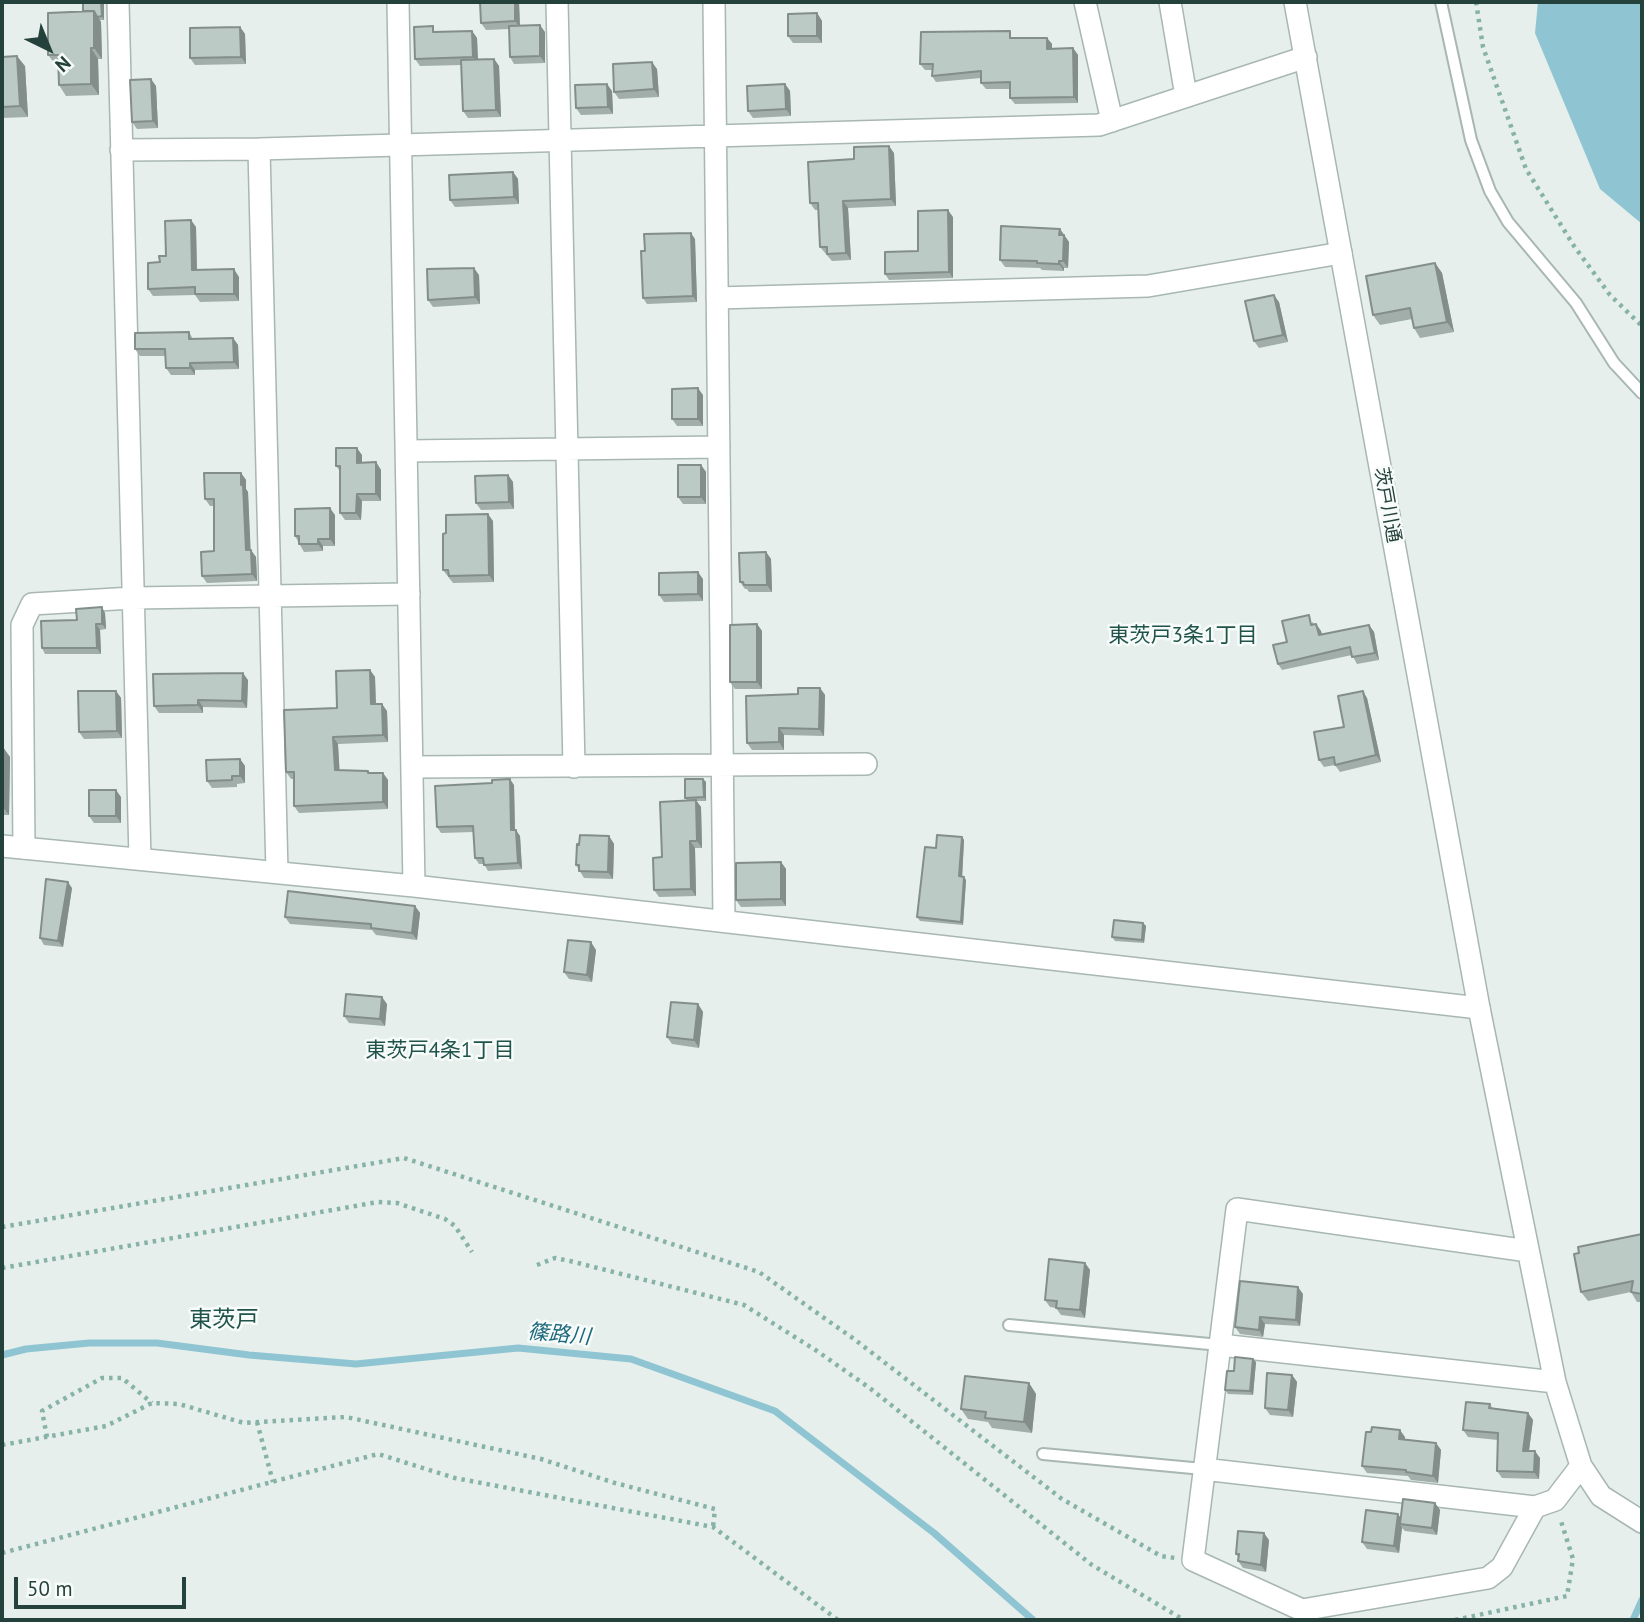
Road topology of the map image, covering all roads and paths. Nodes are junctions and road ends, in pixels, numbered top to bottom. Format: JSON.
{"nodes":[{"id":1,"x":118,"y":2,"type":"edge"},
{"id":2,"x":398,"y":2,"type":"edge"},
{"id":3,"x":556,"y":2,"type":"edge"},
{"id":4,"x":714,"y":2,"type":"edge"},
{"id":5,"x":1086,"y":2,"type":"edge"},
{"id":6,"x":1170,"y":2,"type":"edge"},
{"id":7,"x":1295,"y":2,"type":"edge"},
{"id":8,"x":1441,"y":2,"type":"edge"},
{"id":9,"x":1476,"y":2,"type":"edge"},
{"id":10,"x":1306,"y":57,"type":"junction"},
{"id":11,"x":1186,"y":96,"type":"junction"},
{"id":12,"x":1112,"y":121,"type":"junction"},
{"id":13,"x":715,"y":135,"type":"junction"},
{"id":14,"x":561,"y":139,"type":"junction"},
{"id":15,"x":401,"y":143,"type":"junction"},
{"id":16,"x":259,"y":149,"type":"junction"},
{"id":17,"x":121,"y":150,"type":"junction"},
{"id":18,"x":1341,"y":253,"type":"junction"},
{"id":19,"x":717,"y":298,"type":"junction"},
{"id":20,"x":1642,"y":326,"type":"edge"},
{"id":21,"x":1642,"y":393,"type":"edge"},
{"id":22,"x":719,"y":447,"type":"junction"},
{"id":23,"x":567,"y":449,"type":"junction"},
{"id":24,"x":407,"y":452,"type":"junction"},
{"id":25,"x":409,"y":594,"type":"junction"},
{"id":26,"x":270,"y":596,"type":"junction"},
{"id":27,"x":132,"y":598,"type":"junction"},
{"id":28,"x":866,"y":764,"type":"dead end"},
{"id":29,"x":722,"y":766,"type":"junction"},
{"id":30,"x":413,"y":767,"type":"junction"},
{"id":31,"x":574,"y":767,"type":"junction"},
{"id":32,"x":2,"y":846,"type":"edge"},
{"id":33,"x":24,"y":848,"type":"junction"},
{"id":34,"x":140,"y":859,"type":"junction"},
{"id":35,"x":277,"y":872,"type":"junction"},
{"id":36,"x":414,"y":886,"type":"junction"},
{"id":37,"x":724,"y":921,"type":"junction"},
{"id":38,"x":1479,"y":1008,"type":"junction"},
{"id":39,"x":2,"y":1227,"type":"edge"},
{"id":40,"x":1528,"y":1251,"type":"junction"},
{"id":41,"x":472,"y":1252,"type":"dead end"},
{"id":42,"x":537,"y":1265,"type":"dead end"},
{"id":43,"x":2,"y":1268,"type":"edge"},
{"id":44,"x":1009,"y":1325,"type":"dead end"},
{"id":45,"x":1220,"y":1345,"type":"junction"},
{"id":46,"x":1555,"y":1382,"type":"junction"},
{"id":47,"x":152,"y":1403,"type":"junction"},
{"id":48,"x":257,"y":1422,"type":"junction"},
{"id":49,"x":47,"y":1437,"type":"junction"},
{"id":50,"x":2,"y":1445,"type":"edge"},
{"id":51,"x":1042,"y":1454,"type":"dead end"},
{"id":52,"x":1581,"y":1466,"type":"junction"},
{"id":53,"x":1203,"y":1469,"type":"junction"},
{"id":54,"x":272,"y":1482,"type":"junction"},
{"id":55,"x":1545,"y":1504,"type":"junction"},
{"id":56,"x":1641,"y":1522,"type":"edge"},
{"id":57,"x":713,"y":1527,"type":"junction"},
{"id":58,"x":2,"y":1553,"type":"edge"},
{"id":59,"x":1193,"y":1560,"type":"junction"},
{"id":60,"x":838,"y":1620,"type":"edge"},
{"id":61,"x":1184,"y":1620,"type":"edge"},
{"id":62,"x":1455,"y":1620,"type":"edge"}],
"edges":[{"from":1,"to":17,"type":"street"},
{"from":2,"to":15,"type":"street"},
{"from":3,"to":14,"type":"street"},
{"from":4,"to":13,"type":"street"},
{"from":5,"to":12,"type":"street"},
{"from":6,"to":11,"type":"street"},
{"from":7,"to":10,"type":"street","name":"茨戸川通"},
{"from":8,"to":21,"type":"lane"},
{"from":9,"to":20,"type":"path"},
{"from":10,"to":11,"type":"street"},
{"from":10,"to":18,"type":"street","name":"茨戸川通"},
{"from":11,"to":12,"type":"street"},
{"from":12,"to":13,"type":"street"},
{"from":13,"to":14,"type":"street"},
{"from":13,"to":19,"type":"street"},
{"from":14,"to":15,"type":"street"},
{"from":14,"to":23,"type":"street"},
{"from":15,"to":16,"type":"street"},
{"from":15,"to":24,"type":"street"},
{"from":16,"to":17,"type":"street"},
{"from":16,"to":26,"type":"street"},
{"from":17,"to":27,"type":"street"},
{"from":18,"to":19,"type":"street"},
{"from":18,"to":38,"type":"street","name":"茨戸川通"},
{"from":19,"to":22,"type":"street"},
{"from":22,"to":23,"type":"street"},
{"from":22,"to":29,"type":"street"},
{"from":23,"to":24,"type":"street"},
{"from":23,"to":31,"type":"street"},
{"from":24,"to":25,"type":"street"},
{"from":25,"to":26,"type":"street"},
{"from":25,"to":30,"type":"street"},
{"from":26,"to":27,"type":"street"},
{"from":26,"to":35,"type":"street"},
{"from":27,"to":33,"type":"street"},
{"from":27,"to":34,"type":"street"},
{"from":28,"to":29,"type":"street"},
{"from":29,"to":31,"type":"street"},
{"from":29,"to":37,"type":"street"},
{"from":30,"to":31,"type":"street"},
{"from":30,"to":36,"type":"street"},
{"from":32,"to":33,"type":"street"},
{"from":33,"to":34,"type":"street"},
{"from":34,"to":35,"type":"street"},
{"from":35,"to":36,"type":"street"},
{"from":36,"to":37,"type":"street"},
{"from":37,"to":38,"type":"street"},
{"from":38,"to":40,"type":"street","name":"茨戸川通"},
{"from":39,"to":59,"type":"path"},
{"from":40,"to":45,"type":"street"},
{"from":40,"to":46,"type":"street","name":"茨戸川通"},
{"from":41,"to":43,"type":"path"},
{"from":42,"to":61,"type":"path"},
{"from":44,"to":45,"type":"lane"},
{"from":45,"to":46,"type":"street"},
{"from":45,"to":53,"type":"street"},
{"from":46,"to":52,"type":"street","name":"茨戸川通"},
{"from":47,"to":48,"type":"path"},
{"from":47,"to":49,"type":"path"},
{"from":47,"to":49,"type":"path"},
{"from":48,"to":54,"type":"path"},
{"from":48,"to":57,"type":"path"},
{"from":49,"to":50,"type":"path"},
{"from":51,"to":53,"type":"lane"},
{"from":52,"to":55,"type":"street"},
{"from":52,"to":56,"type":"street","name":"茨戸川通"},
{"from":53,"to":55,"type":"street"},
{"from":53,"to":59,"type":"street"},
{"from":54,"to":57,"type":"path"},
{"from":54,"to":58,"type":"path"},
{"from":55,"to":59,"type":"street"},
{"from":55,"to":62,"type":"path"},
{"from":57,"to":60,"type":"path"}]}
